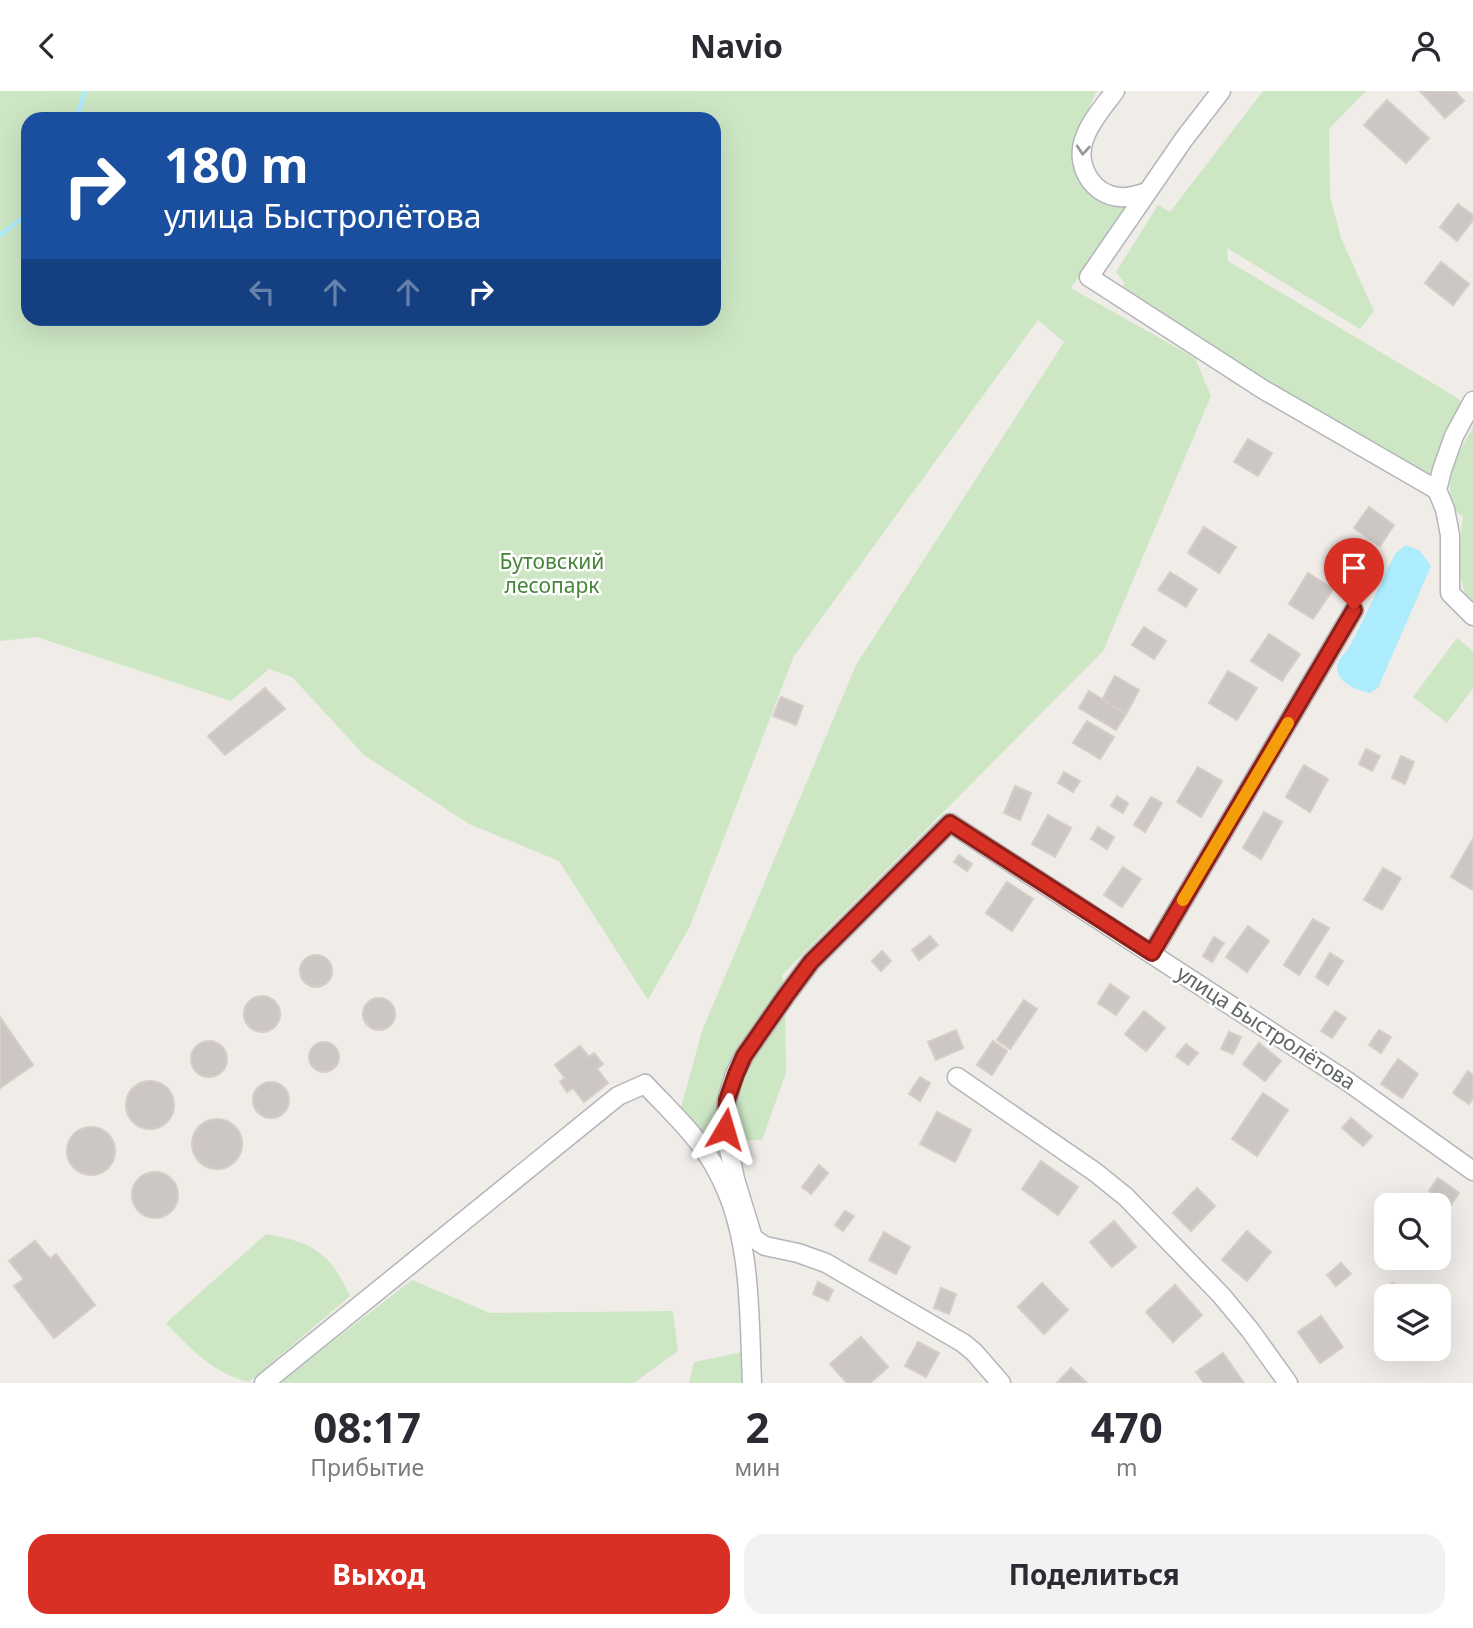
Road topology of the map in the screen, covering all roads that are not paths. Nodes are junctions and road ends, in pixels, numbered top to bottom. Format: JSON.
{"nodes":[{"id":1,"x":1115,"y":91,"type":"edge"},
{"id":2,"x":1221,"y":91,"type":"edge"},
{"id":3,"x":1147,"y":192,"type":"junction"},
{"id":4,"x":1473,"y":401,"type":"edge"},
{"id":5,"x":1437,"y":490,"type":"junction"},
{"id":6,"x":1354,"y":610,"type":"dead end"},
{"id":7,"x":1473,"y":616,"type":"edge"},
{"id":8,"x":1152,"y":953,"type":"junction"},
{"id":9,"x":957,"y":1077,"type":"dead end"},
{"id":10,"x":1473,"y":1171,"type":"edge"},
{"id":11,"x":264,"y":1383,"type":"edge"},
{"id":12,"x":752,"y":1383,"type":"edge"},
{"id":13,"x":1002,"y":1383,"type":"edge"},
{"id":14,"x":1288,"y":1383,"type":"edge"}],
"edges":[{"from":1,"to":3,"type":"street","one_way":true},
{"from":2,"to":3,"type":"street"},
{"from":3,"to":5,"type":"street"},
{"from":4,"to":5,"type":"street"},
{"from":5,"to":7,"type":"street"},
{"from":6,"to":8,"type":"street"},
{"from":8,"to":10,"type":"street","name":"улица Быстролётова"},
{"from":8,"to":13,"type":"street","name":"улица Быстролётова"},
{"from":9,"to":14,"type":"street"},
{"from":11,"to":12,"type":"street"}]}
